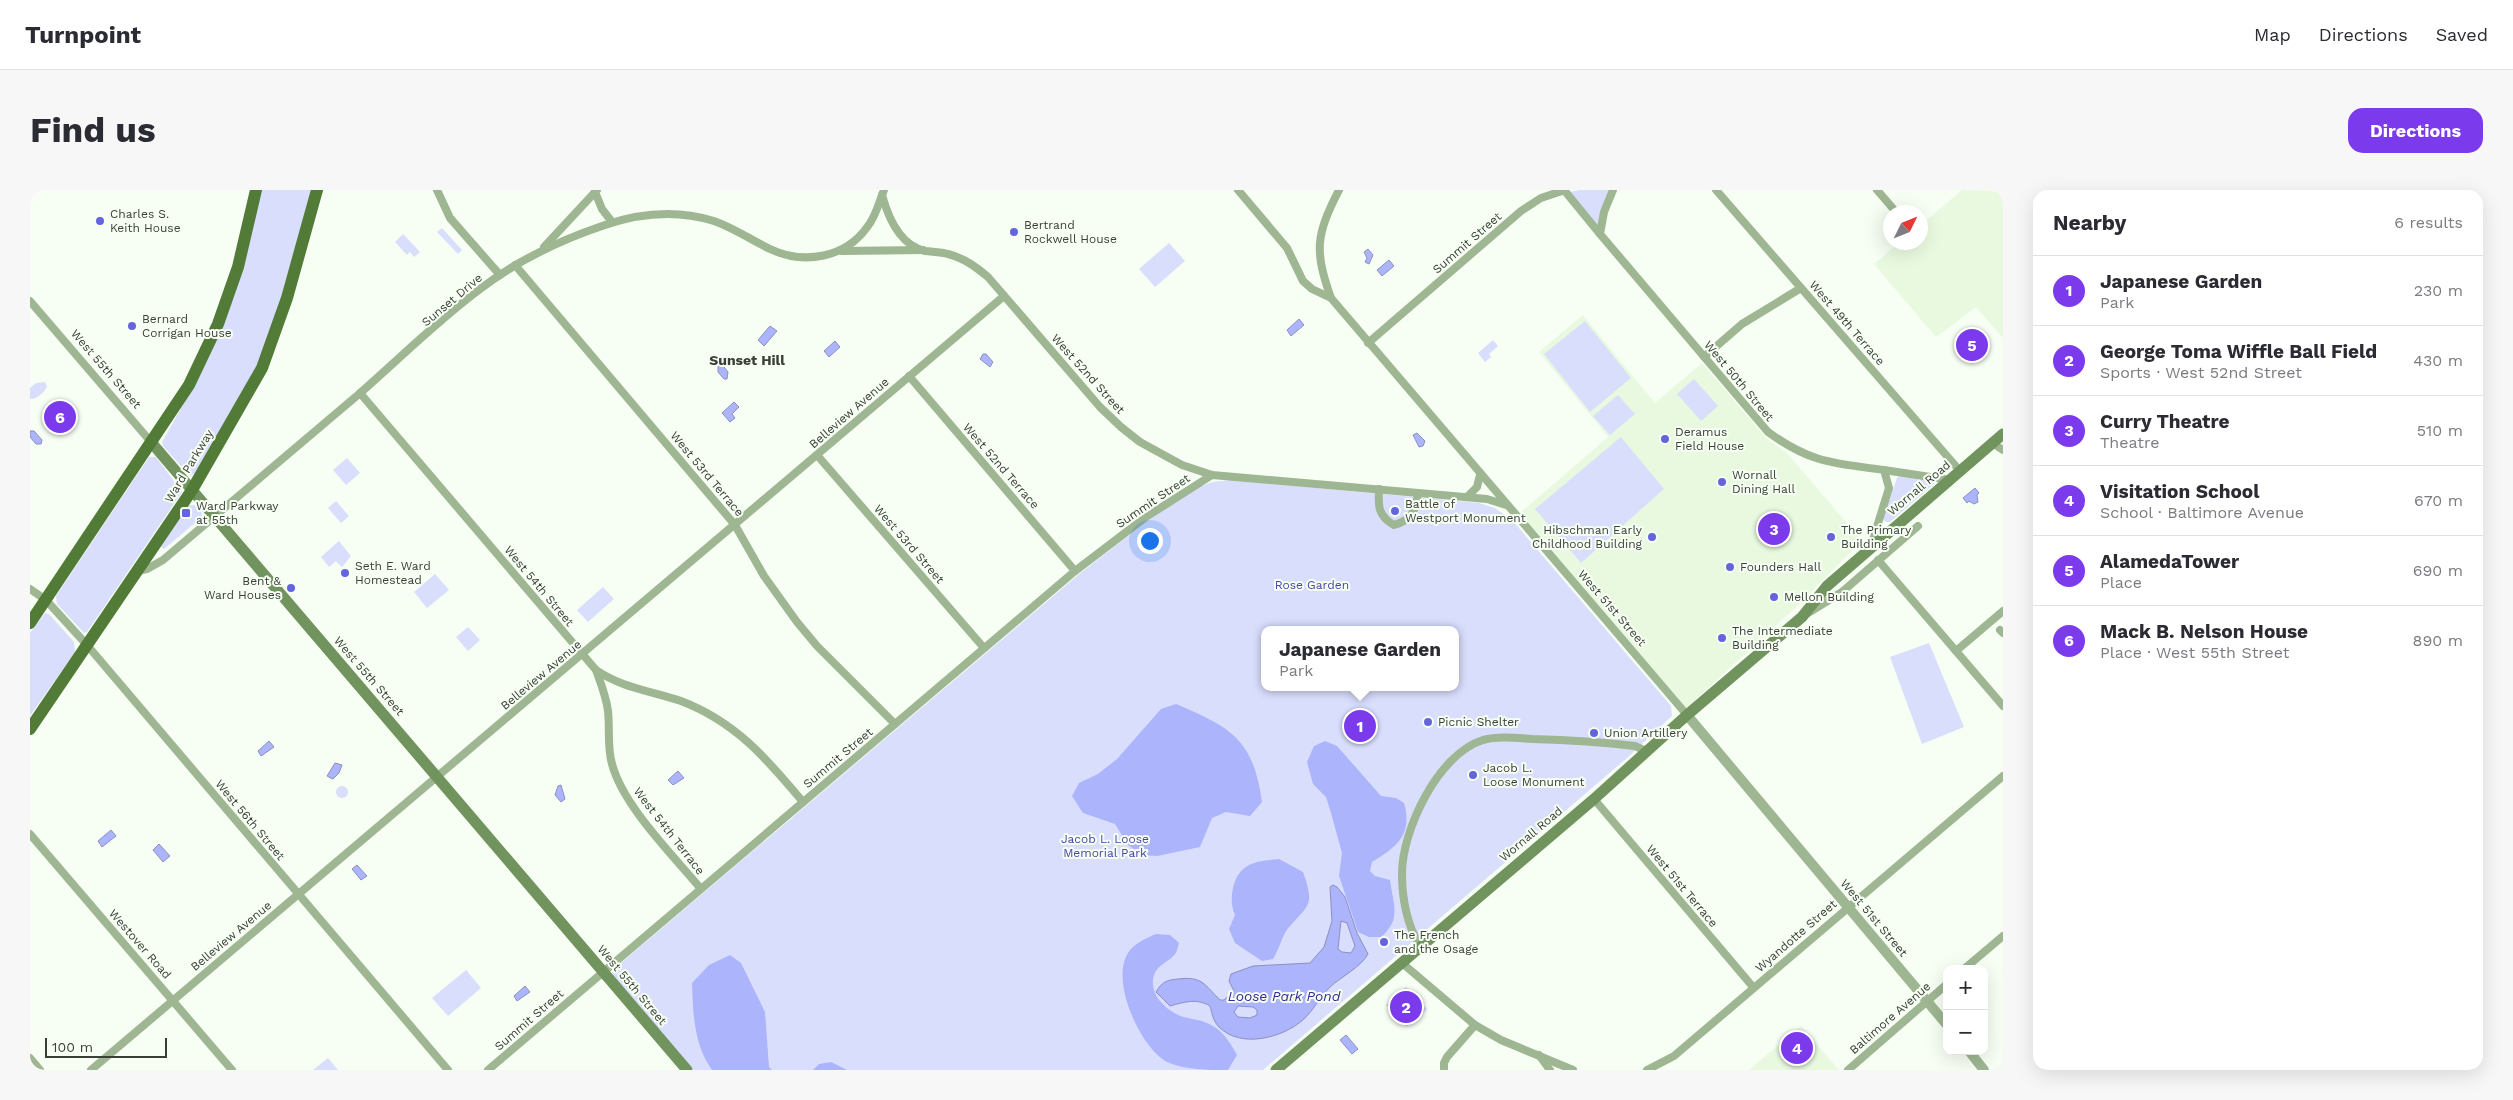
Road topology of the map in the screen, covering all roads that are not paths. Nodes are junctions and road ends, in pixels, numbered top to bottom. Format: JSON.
{"nodes":[{"id":1,"x":256,"y":190,"type":"edge"},
{"id":2,"x":317,"y":190,"type":"edge"},
{"id":3,"x":438,"y":190,"type":"edge"},
{"id":4,"x":1238,"y":190,"type":"edge"},
{"id":5,"x":1339,"y":190,"type":"edge"},
{"id":6,"x":1564,"y":190,"type":"edge"},
{"id":7,"x":1613,"y":190,"type":"edge"},
{"id":8,"x":1716,"y":190,"type":"edge"},
{"id":9,"x":1877,"y":190,"type":"edge"},
{"id":10,"x":596,"y":191,"type":"edge"},
{"id":11,"x":883,"y":193,"type":"edge"},
{"id":12,"x":1890,"y":205,"type":"edge"},
{"id":13,"x":612,"y":222,"type":"junction"},
{"id":14,"x":1600,"y":234,"type":"junction"},
{"id":15,"x":542,"y":250,"type":"junction"},
{"id":16,"x":923,"y":250,"type":"junction"},
{"id":17,"x":842,"y":251,"type":"junction"},
{"id":18,"x":515,"y":265,"type":"junction"},
{"id":19,"x":500,"y":275,"type":"junction"},
{"id":20,"x":1801,"y":288,"type":"junction"},
{"id":21,"x":1004,"y":296,"type":"junction"},
{"id":22,"x":1331,"y":298,"type":"junction"},
{"id":23,"x":30,"y":301,"type":"edge"},
{"id":24,"x":1368,"y":343,"type":"junction"},
{"id":25,"x":1704,"y":357,"type":"junction"},
{"id":26,"x":909,"y":376,"type":"junction"},
{"id":27,"x":360,"y":393,"type":"junction"},
{"id":28,"x":2003,"y":434,"type":"edge"},
{"id":29,"x":151,"y":442,"type":"junction"},
{"id":30,"x":1992,"y":443,"type":"junction"},
{"id":31,"x":2003,"y":450,"type":"edge"},
{"id":32,"x":817,"y":455,"type":"junction"},
{"id":33,"x":1884,"y":470,"type":"junction"},
{"id":34,"x":1960,"y":471,"type":"junction"},
{"id":35,"x":1212,"y":475,"type":"junction"},
{"id":36,"x":1480,"y":475,"type":"junction"},
{"id":37,"x":1950,"y":480,"type":"junction"},
{"id":38,"x":1379,"y":489,"type":"junction"},
{"id":39,"x":192,"y":490,"type":"junction"},
{"id":40,"x":1418,"y":493,"type":"junction"},
{"id":41,"x":1467,"y":497,"type":"junction"},
{"id":42,"x":1506,"y":505,"type":"junction"},
{"id":43,"x":214,"y":516,"type":"junction"},
{"id":44,"x":735,"y":525,"type":"junction"},
{"id":45,"x":1918,"y":526,"type":"dead end"},
{"id":46,"x":1871,"y":546,"type":"junction"},
{"id":47,"x":1878,"y":560,"type":"junction"},
{"id":48,"x":137,"y":571,"type":"junction"},
{"id":49,"x":1075,"y":571,"type":"junction"},
{"id":50,"x":30,"y":590,"type":"edge"},
{"id":51,"x":46,"y":600,"type":"junction"},
{"id":52,"x":2003,"y":611,"type":"edge"},
{"id":53,"x":1802,"y":617,"type":"junction"},
{"id":54,"x":30,"y":623,"type":"edge"},
{"id":55,"x":87,"y":645,"type":"junction"},
{"id":56,"x":984,"y":648,"type":"junction"},
{"id":57,"x":1956,"y":651,"type":"junction"},
{"id":58,"x":583,"y":654,"type":"junction"},
{"id":59,"x":596,"y":670,"type":"junction"},
{"id":60,"x":2003,"y":706,"type":"edge"},
{"id":61,"x":1687,"y":715,"type":"junction"},
{"id":62,"x":895,"y":724,"type":"junction"},
{"id":63,"x":30,"y":729,"type":"edge"},
{"id":64,"x":1648,"y":752,"type":"junction"},
{"id":65,"x":437,"y":776,"type":"junction"},
{"id":66,"x":2003,"y":776,"type":"edge"},
{"id":67,"x":1594,"y":799,"type":"junction"},
{"id":68,"x":803,"y":802,"type":"junction"},
{"id":69,"x":30,"y":834,"type":"edge"},
{"id":70,"x":701,"y":889,"type":"junction"},
{"id":71,"x":299,"y":894,"type":"junction"},
{"id":72,"x":1848,"y":906,"type":"junction"},
{"id":73,"x":2003,"y":936,"type":"edge"},
{"id":74,"x":1421,"y":946,"type":"junction"},
{"id":75,"x":1402,"y":963,"type":"junction"},
{"id":76,"x":1969,"y":965,"type":"edge"},
{"id":77,"x":602,"y":971,"type":"junction"},
{"id":78,"x":1753,"y":987,"type":"junction"},
{"id":79,"x":1943,"y":987,"type":"edge"},
{"id":80,"x":172,"y":1000,"type":"junction"},
{"id":81,"x":1927,"y":1001,"type":"junction"},
{"id":82,"x":1943,"y":1020,"type":"edge"},
{"id":83,"x":1475,"y":1025,"type":"junction"},
{"id":84,"x":1538,"y":1054,"type":"junction"},
{"id":85,"x":1971,"y":1055,"type":"edge"},
{"id":86,"x":30,"y":1058,"type":"edge"},
{"id":87,"x":40,"y":1070,"type":"edge"},
{"id":88,"x":91,"y":1070,"type":"edge"},
{"id":89,"x":232,"y":1070,"type":"edge"},
{"id":90,"x":448,"y":1070,"type":"edge"},
{"id":91,"x":488,"y":1070,"type":"edge"},
{"id":92,"x":687,"y":1070,"type":"edge"},
{"id":93,"x":1276,"y":1070,"type":"edge"},
{"id":94,"x":1444,"y":1070,"type":"edge"},
{"id":95,"x":1550,"y":1070,"type":"edge"},
{"id":96,"x":1573,"y":1070,"type":"edge"},
{"id":97,"x":1646,"y":1070,"type":"edge"},
{"id":98,"x":1848,"y":1070,"type":"edge"},
{"id":99,"x":1984,"y":1070,"type":"edge"}],
"edges":[{"from":1,"to":29,"type":"main road"},
{"from":2,"to":39,"type":"main road","name":"Ward Parkway"},
{"from":3,"to":19,"type":"street"},
{"from":4,"to":22,"type":"street","name":"West 51st Street"},
{"from":5,"to":22,"type":"street"},
{"from":6,"to":14,"type":"street","name":"West 50th Street"},
{"from":6,"to":24,"type":"street","name":"Summit Street"},
{"from":7,"to":14,"type":"street"},
{"from":8,"to":20,"type":"street","name":"West 49th Terrace"},
{"from":9,"to":12,"type":"street"},
{"from":10,"to":13,"type":"street"},
{"from":10,"to":15,"type":"street"},
{"from":11,"to":16,"type":"street","name":"West 52nd Street"},
{"from":11,"to":17,"type":"street"},
{"from":13,"to":15,"type":"street","name":"Sunset Drive"},
{"from":13,"to":17,"type":"street","name":"Sunset Drive"},
{"from":14,"to":25,"type":"street","name":"West 50th Street"},
{"from":15,"to":18,"type":"street","name":"Sunset Drive"},
{"from":16,"to":17,"type":"street","name":"Sunset Drive"},
{"from":16,"to":21,"type":"street","name":"West 52nd Street"},
{"from":18,"to":19,"type":"street","name":"Sunset Drive"},
{"from":18,"to":44,"type":"street","name":"West 53rd Terrace"},
{"from":19,"to":27,"type":"street","name":"Sunset Drive"},
{"from":20,"to":25,"type":"street"},
{"from":20,"to":34,"type":"street","name":"West 49th Terrace"},
{"from":21,"to":26,"type":"street","name":"Belleview Avenue"},
{"from":21,"to":35,"type":"street","name":"West 52nd Street"},
{"from":22,"to":24,"type":"street","name":"West 51st Street"},
{"from":23,"to":29,"type":"street","name":"West 55th Street"},
{"from":24,"to":36,"type":"street","name":"West 51st Street"},
{"from":25,"to":33,"type":"street","name":"West 50th Street"},
{"from":26,"to":32,"type":"street","name":"Belleview Avenue"},
{"from":26,"to":49,"type":"street","name":"West 52nd Terrace"},
{"from":27,"to":43,"type":"street","name":"Sunset Drive"},
{"from":27,"to":58,"type":"street","name":"West 54th Street"},
{"from":28,"to":30,"type":"main road","name":"Wornall Road"},
{"from":29,"to":39,"type":"main road","name":"West 55th Street"},
{"from":29,"to":51,"type":"main road"},
{"from":30,"to":31,"type":"street"},
{"from":30,"to":34,"type":"main road","name":"Wornall Road"},
{"from":32,"to":44,"type":"street","name":"Belleview Avenue"},
{"from":32,"to":56,"type":"street","name":"West 53rd Street"},
{"from":33,"to":37,"type":"street","name":"West 50th Street"},
{"from":33,"to":46,"type":"street"},
{"from":34,"to":37,"type":"main road","name":"Wornall Road"},
{"from":35,"to":38,"type":"street","name":"West 52nd Street"},
{"from":35,"to":49,"type":"street","name":"Summit Street"},
{"from":36,"to":41,"type":"street"},
{"from":36,"to":42,"type":"street","name":"West 51st Street"},
{"from":37,"to":46,"type":"main road","name":"Wornall Road"},
{"from":38,"to":40,"type":"street","name":"West 52nd Street"},
{"from":38,"to":40,"type":"street"},
{"from":39,"to":43,"type":"main road","name":"West 55th Street"},
{"from":39,"to":48,"type":"main road","name":"Ward Parkway"},
{"from":40,"to":41,"type":"street","name":"West 52nd Street"},
{"from":41,"to":42,"type":"street","name":"West 52nd Street"},
{"from":42,"to":61,"type":"street","name":"West 51st Street"},
{"from":43,"to":48,"type":"street","name":"Sunset Drive"},
{"from":43,"to":65,"type":"main road","name":"West 55th Street"},
{"from":44,"to":58,"type":"street","name":"Belleview Avenue"},
{"from":44,"to":62,"type":"street","name":"West 53rd Terrace"},
{"from":45,"to":47,"type":"street","name":"Wornall Road"},
{"from":46,"to":53,"type":"main road","name":"Wornall Road"},
{"from":47,"to":53,"type":"street","name":"Wornall Road"},
{"from":47,"to":57,"type":"street"},
{"from":48,"to":55,"type":"main road","name":"Ward Parkway"},
{"from":49,"to":56,"type":"street","name":"Summit Street"},
{"from":50,"to":51,"type":"street","name":"West 56th Street"},
{"from":51,"to":54,"type":"main road"},
{"from":51,"to":55,"type":"street","name":"West 56th Street"},
{"from":52,"to":57,"type":"street"},
{"from":53,"to":61,"type":"main road","name":"Wornall Road"},
{"from":55,"to":63,"type":"main road","name":"Ward Parkway"},
{"from":55,"to":71,"type":"street","name":"West 56th Street"},
{"from":56,"to":62,"type":"street","name":"Summit Street"},
{"from":57,"to":60,"type":"street"},
{"from":58,"to":59,"type":"street","name":"West 54th Street"},
{"from":58,"to":65,"type":"street","name":"Belleview Avenue"},
{"from":59,"to":68,"type":"street","name":"West 54th Street"},
{"from":59,"to":70,"type":"street","name":"West 54th Terrace"},
{"from":61,"to":64,"type":"main road","name":"Wornall Road"},
{"from":61,"to":72,"type":"street","name":"West 51st Street"},
{"from":62,"to":68,"type":"street","name":"Summit Street"},
{"from":64,"to":67,"type":"main road","name":"Wornall Road"},
{"from":64,"to":74,"type":"street"},
{"from":65,"to":71,"type":"street","name":"Belleview Avenue"},
{"from":65,"to":77,"type":"main road","name":"West 55th Street"},
{"from":66,"to":72,"type":"street","name":"Wyandotte Street"},
{"from":67,"to":74,"type":"main road","name":"Wornall Road"},
{"from":67,"to":78,"type":"street","name":"West 51st Terrace"},
{"from":68,"to":70,"type":"street","name":"Summit Street"},
{"from":69,"to":80,"type":"street","name":"Westover Road"},
{"from":70,"to":77,"type":"street","name":"Summit Street"},
{"from":71,"to":80,"type":"street","name":"Belleview Avenue"},
{"from":71,"to":90,"type":"street","name":"West 56th Street"},
{"from":72,"to":78,"type":"street","name":"Wyandotte Street"},
{"from":72,"to":81,"type":"street","name":"West 51st Street"},
{"from":73,"to":76,"type":"street"},
{"from":74,"to":75,"type":"main road","name":"Wornall Road"},
{"from":75,"to":83,"type":"street"},
{"from":75,"to":93,"type":"main road","name":"Wornall Road"},
{"from":77,"to":91,"type":"street","name":"Summit Street"},
{"from":77,"to":92,"type":"main road","name":"West 55th Street"},
{"from":78,"to":97,"type":"street","name":"Wyandotte Street"},
{"from":79,"to":81,"type":"street","name":"Baltimore Avenue"},
{"from":80,"to":88,"type":"street","name":"Belleview Avenue"},
{"from":80,"to":89,"type":"street","name":"Westover Road"},
{"from":81,"to":82,"type":"street","name":"West 51st Street"},
{"from":81,"to":98,"type":"street","name":"Baltimore Avenue"},
{"from":83,"to":84,"type":"street"},
{"from":83,"to":94,"type":"street"},
{"from":84,"to":95,"type":"street"},
{"from":84,"to":96,"type":"street"},
{"from":85,"to":99,"type":"street"},
{"from":86,"to":87,"type":"street"}]}
